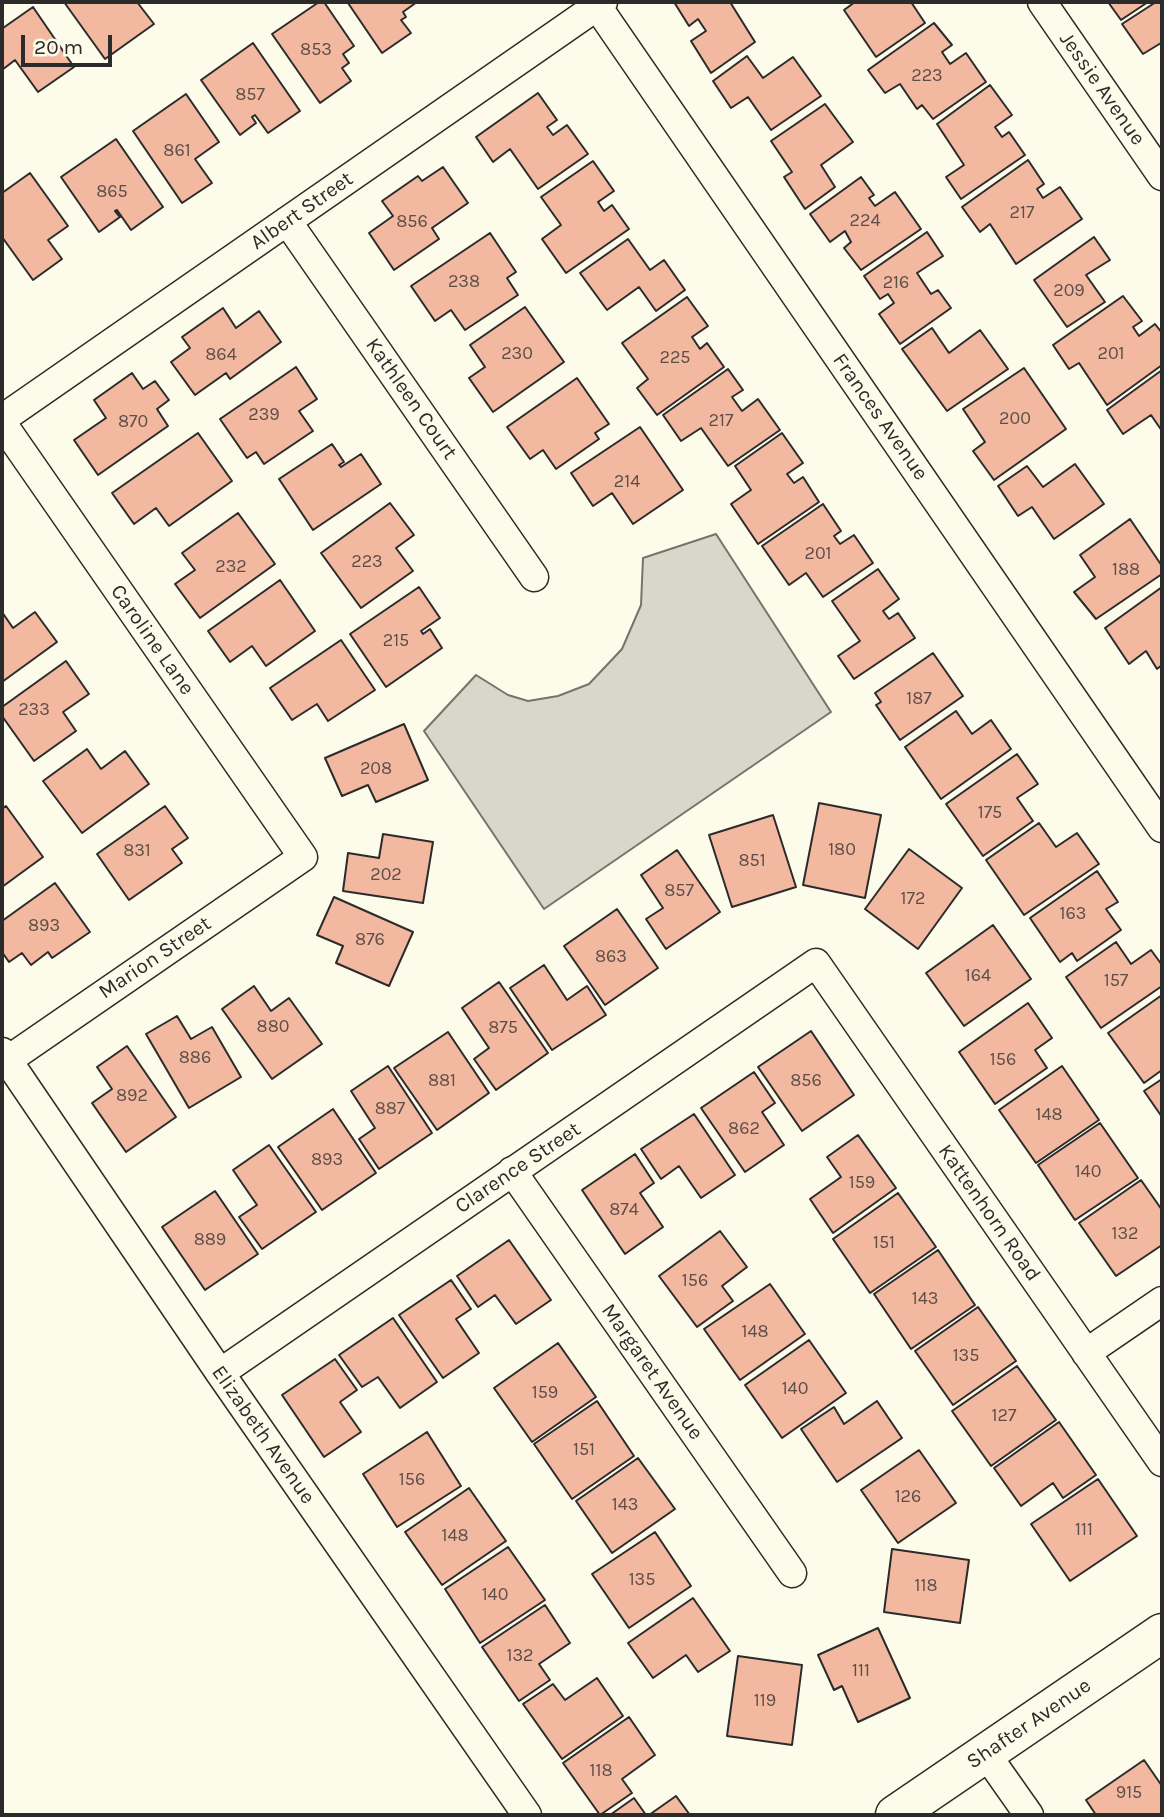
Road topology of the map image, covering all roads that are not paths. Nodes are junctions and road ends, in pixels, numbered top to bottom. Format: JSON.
{"nodes":[{"id":1,"x":1042,"y":2,"type":"edge"},
{"id":2,"x":600,"y":4,"type":"edge"},
{"id":3,"x":1161,"y":172,"type":"edge"},
{"id":4,"x":287,"y":221,"type":"junction"},
{"id":5,"x":2,"y":421,"type":"edge"},
{"id":6,"x":534,"y":577,"type":"dead end"},
{"id":7,"x":1162,"y":828,"type":"edge"},
{"id":8,"x":303,"y":857,"type":"joint"},
{"id":9,"x":816,"y":963,"type":"joint"},
{"id":10,"x":5,"y":1056,"type":"edge"},
{"id":11,"x":512,"y":1171,"type":"junction"},
{"id":12,"x":1162,"y":1301,"type":"edge"},
{"id":13,"x":1086,"y":1353,"type":"junction"},
{"id":14,"x":220,"y":1373,"type":"junction"},
{"id":15,"x":1162,"y":1462,"type":"edge"},
{"id":16,"x":792,"y":1573,"type":"dead end"},
{"id":17,"x":1162,"y":1633,"type":"edge"},
{"id":18,"x":986,"y":1754,"type":"junction"},
{"id":19,"x":527,"y":1815,"type":"edge"},
{"id":20,"x":895,"y":1815,"type":"edge"},
{"id":21,"x":1029,"y":1815,"type":"edge"}],
"edges":[{"from":1,"to":3,"type":"street","name":"Jessie Avenue"},
{"from":2,"to":4,"type":"street","name":"Albert Street"},
{"from":2,"to":7,"type":"street","name":"Frances Avenue"},
{"from":4,"to":5,"type":"street","name":"Albert Street"},
{"from":4,"to":6,"type":"street","name":"Kathleen Court"},
{"from":5,"to":8,"type":"street","name":"Caroline Lane"},
{"from":8,"to":10,"type":"street","name":"Marion Street"},
{"from":9,"to":11,"type":"street","name":"Clarence Street"},
{"from":9,"to":13,"type":"street","name":"Kattenhorn Road"},
{"from":10,"to":14,"type":"street","name":"Elizabeth Avenue"},
{"from":11,"to":14,"type":"street","name":"Clarence Street"},
{"from":11,"to":16,"type":"street","name":"Margaret Avenue"},
{"from":12,"to":13,"type":"street"},
{"from":13,"to":15,"type":"street","name":"Kattenhorn Road"},
{"from":14,"to":19,"type":"street","name":"Elizabeth Avenue"},
{"from":17,"to":18,"type":"main road","name":"Shafter Avenue"},
{"from":18,"to":20,"type":"main road","name":"Shafter Avenue"},
{"from":18,"to":21,"type":"street"}]}
